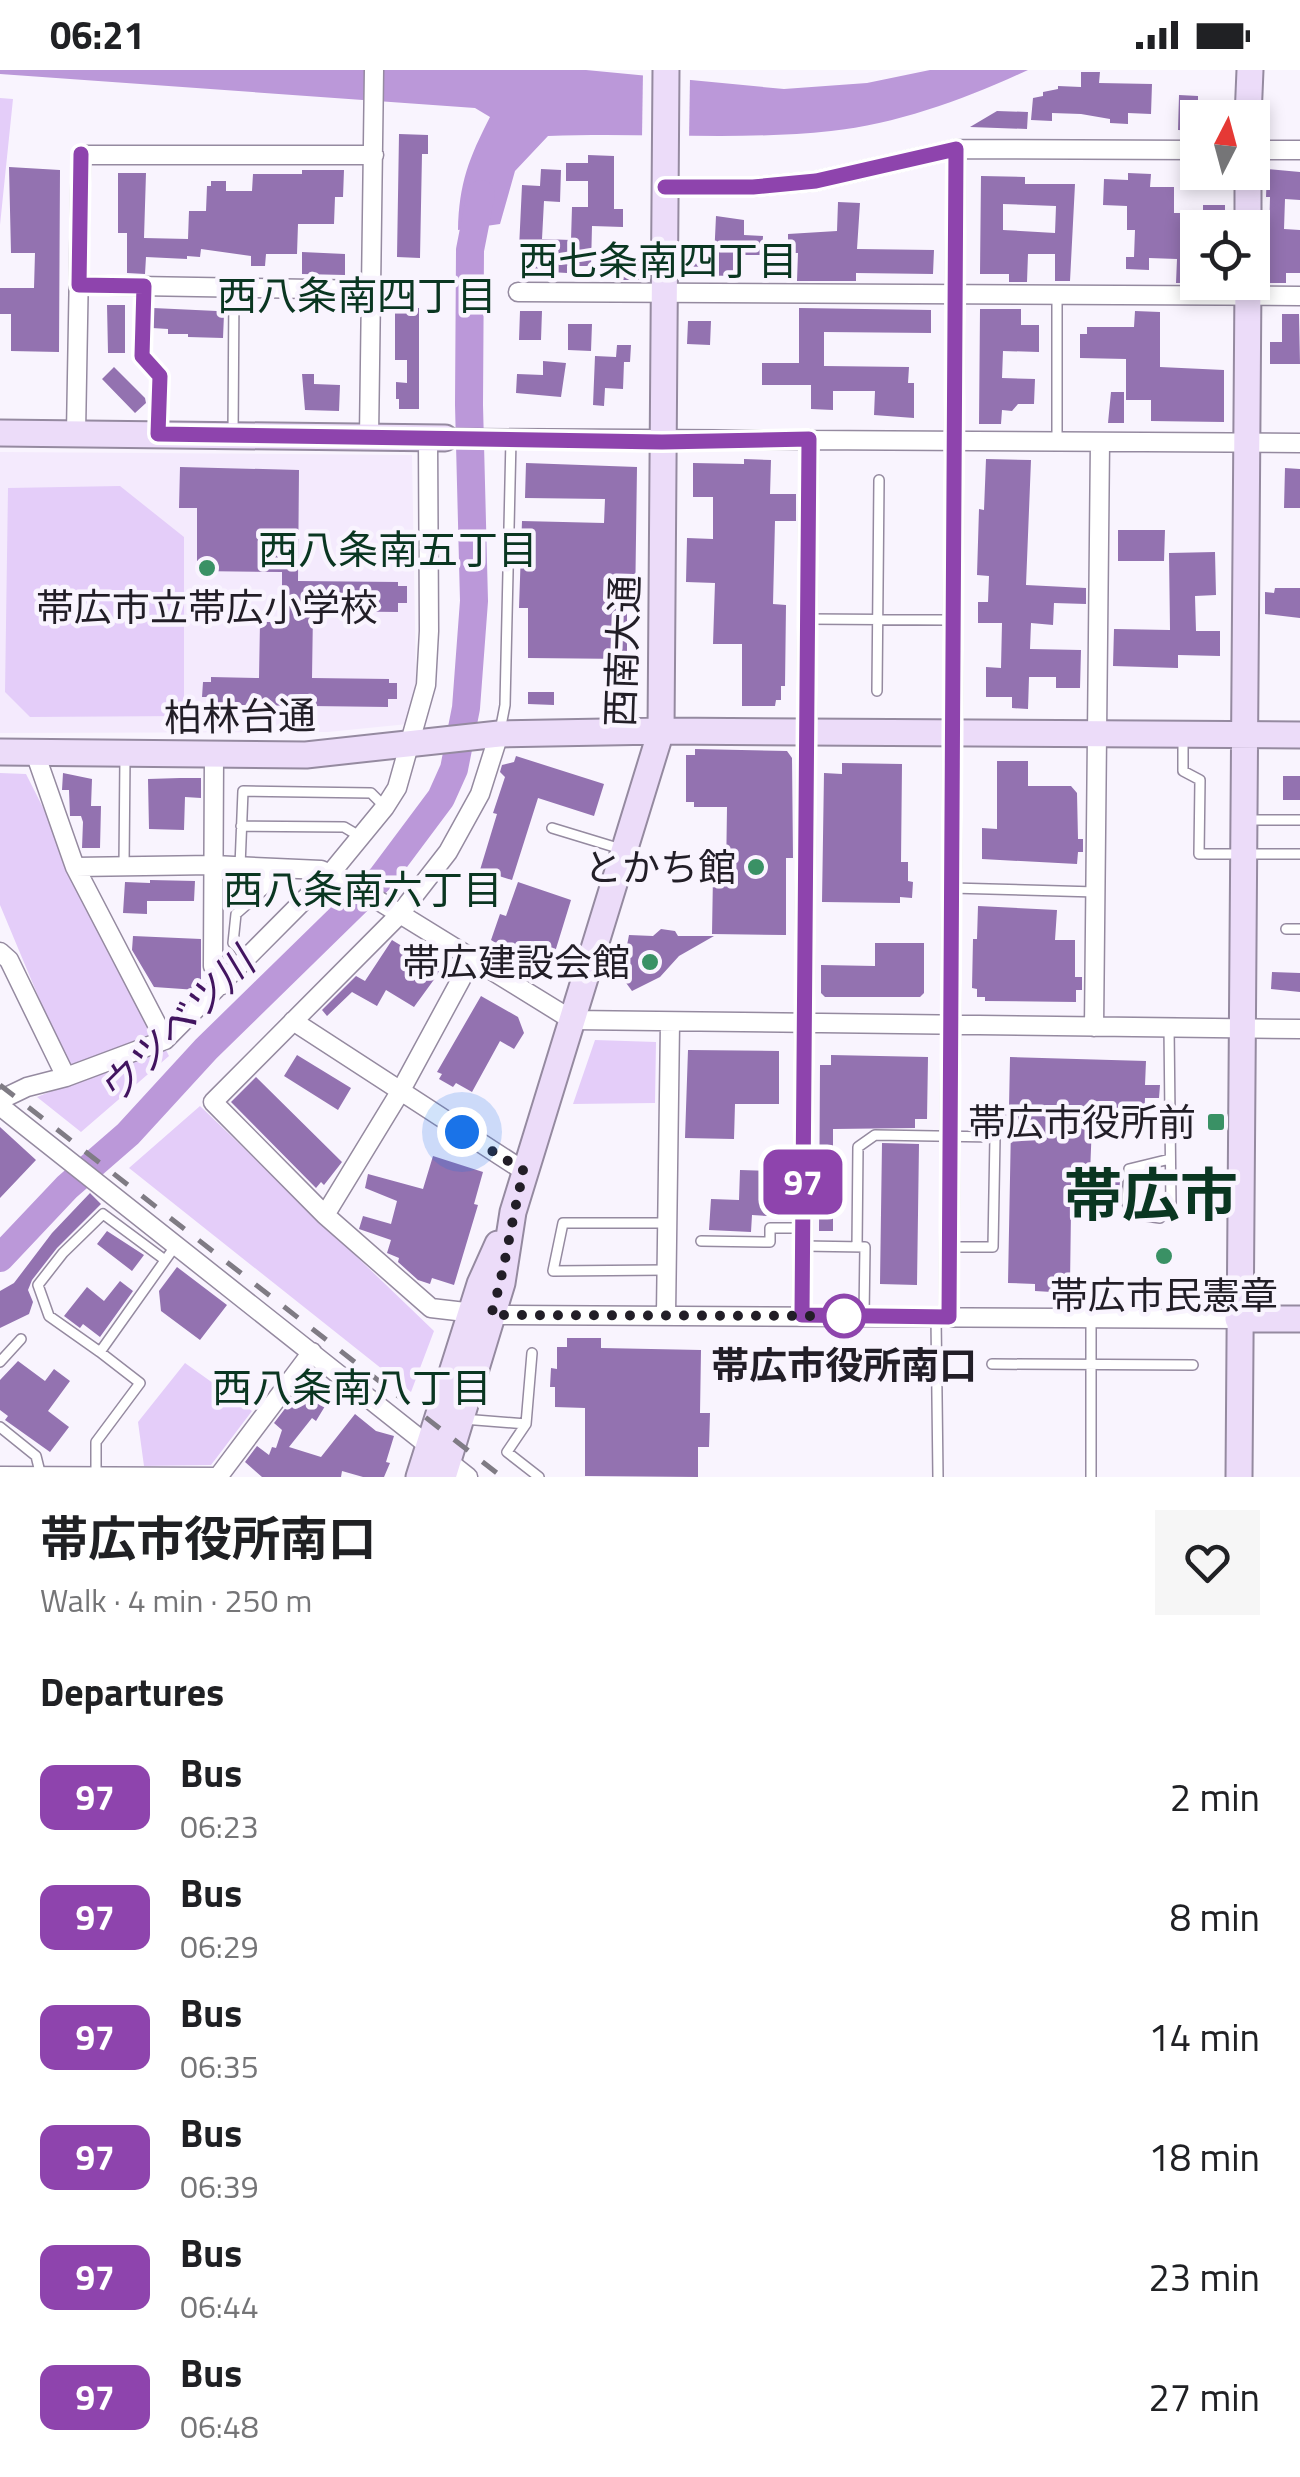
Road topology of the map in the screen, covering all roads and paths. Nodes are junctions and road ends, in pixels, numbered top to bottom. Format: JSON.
{"nodes":[{"id":1,"x":374,"y":70,"type":"edge"},
{"id":2,"x":666,"y":70,"type":"edge"},
{"id":3,"x":1250,"y":70,"type":"edge"},
{"id":4,"x":1249,"y":100,"type":"edge"},
{"id":5,"x":956,"y":149,"type":"junction"},
{"id":6,"x":1180,"y":150,"type":"edge"},
{"id":7,"x":1270,"y":150,"type":"edge"},
{"id":8,"x":1300,"y":150,"type":"edge"},
{"id":9,"x":374,"y":155,"type":"junction"},
{"id":10,"x":665,"y":187,"type":"junction"},
{"id":11,"x":79,"y":285,"type":"junction"},
{"id":12,"x":144,"y":286,"type":"junction"},
{"id":13,"x":234,"y":288,"type":"junction"},
{"id":14,"x":372,"y":290,"type":"junction"},
{"id":15,"x":1180,"y":291,"type":"edge"},
{"id":16,"x":518,"y":292,"type":"dead end"},
{"id":17,"x":665,"y":292,"type":"junction"},
{"id":18,"x":1270,"y":292,"type":"edge"},
{"id":19,"x":956,"y":294,"type":"junction"},
{"id":20,"x":1058,"y":294,"type":"junction"},
{"id":21,"x":1300,"y":296,"type":"edge"},
{"id":22,"x":1248,"y":300,"type":"edge"},
{"id":23,"x":0,"y":433,"type":"edge"},
{"id":24,"x":76,"y":433,"type":"junction"},
{"id":25,"x":158,"y":434,"type":"junction"},
{"id":26,"x":233,"y":435,"type":"junction"},
{"id":27,"x":369,"y":437,"type":"junction"},
{"id":28,"x":436,"y":438,"type":"junction"},
{"id":29,"x":502,"y":439,"type":"junction"},
{"id":30,"x":809,"y":439,"type":"junction"},
{"id":31,"x":1057,"y":441,"type":"junction"},
{"id":32,"x":662,"y":442,"type":"junction"},
{"id":33,"x":954,"y":442,"type":"junction"},
{"id":34,"x":1100,"y":442,"type":"junction"},
{"id":35,"x":1246,"y":442,"type":"junction"},
{"id":36,"x":1300,"y":443,"type":"edge"},
{"id":37,"x":879,"y":480,"type":"dead end"},
{"id":38,"x":808,"y":619,"type":"junction"},
{"id":39,"x":878,"y":620,"type":"junction"},
{"id":40,"x":952,"y":620,"type":"junction"},
{"id":41,"x":877,"y":691,"type":"dead end"},
{"id":42,"x":661,"y":731,"type":"junction"},
{"id":43,"x":954,"y":732,"type":"junction"},
{"id":44,"x":806,"y":733,"type":"junction"},
{"id":45,"x":1099,"y":733,"type":"junction"},
{"id":46,"x":1183,"y":734,"type":"junction"},
{"id":47,"x":490,"y":735,"type":"junction"},
{"id":48,"x":1244,"y":735,"type":"junction"},
{"id":49,"x":1300,"y":735,"type":"edge"},
{"id":50,"x":419,"y":744,"type":"junction"},
{"id":51,"x":0,"y":752,"type":"edge"},
{"id":52,"x":35,"y":752,"type":"junction"},
{"id":53,"x":125,"y":754,"type":"junction"},
{"id":54,"x":214,"y":755,"type":"junction"},
{"id":55,"x":385,"y":807,"type":"junction"},
{"id":56,"x":1243,"y":820,"type":"junction"},
{"id":57,"x":1300,"y":820,"type":"edge"},
{"id":58,"x":241,"y":826,"type":"junction"},
{"id":59,"x":552,"y":828,"type":"dead end"},
{"id":60,"x":362,"y":838,"type":"junction"},
{"id":61,"x":625,"y":850,"type":"junction"},
{"id":62,"x":1243,"y":854,"type":"junction"},
{"id":63,"x":1300,"y":854,"type":"edge"},
{"id":64,"x":213,"y":865,"type":"junction"},
{"id":65,"x":75,"y":866,"type":"junction"},
{"id":66,"x":124,"y":866,"type":"junction"},
{"id":67,"x":240,"y":866,"type":"junction"},
{"id":68,"x":268,"y":868,"type":"junction"},
{"id":69,"x":338,"y":877,"type":"junction"},
{"id":70,"x":951,"y":888,"type":"junction"},
{"id":71,"x":1096,"y":892,"type":"junction"},
{"id":72,"x":392,"y":911,"type":"junction"},
{"id":73,"x":1286,"y":929,"type":"dead end"},
{"id":74,"x":1300,"y":929,"type":"edge"},
{"id":75,"x":0,"y":952,"type":"edge"},
{"id":76,"x":248,"y":958,"type":"junction"},
{"id":77,"x":472,"y":960,"type":"junction"},
{"id":78,"x":222,"y":985,"type":"junction"},
{"id":79,"x":572,"y":1020,"type":"junction"},
{"id":80,"x":294,"y":1022,"type":"junction"},
{"id":81,"x":670,"y":1023,"type":"junction"},
{"id":82,"x":806,"y":1024,"type":"junction"},
{"id":83,"x":950,"y":1027,"type":"junction"},
{"id":84,"x":1094,"y":1027,"type":"junction"},
{"id":85,"x":1169,"y":1027,"type":"junction"},
{"id":86,"x":1241,"y":1028,"type":"junction"},
{"id":87,"x":1300,"y":1029,"type":"edge"},
{"id":88,"x":166,"y":1040,"type":"junction"},
{"id":89,"x":66,"y":1077,"type":"junction"},
{"id":90,"x":400,"y":1092,"type":"junction"},
{"id":91,"x":0,"y":1103,"type":"edge"},
{"id":92,"x":949,"y":1134,"type":"junction"},
{"id":93,"x":1170,"y":1159,"type":"junction"},
{"id":94,"x":524,"y":1171,"type":"junction"},
{"id":95,"x":326,"y":1214,"type":"junction"},
{"id":96,"x":668,"y":1223,"type":"junction"},
{"id":97,"x":803,"y":1237,"type":"junction"},
{"id":98,"x":701,"y":1241,"type":"dead end"},
{"id":99,"x":857,"y":1247,"type":"junction"},
{"id":100,"x":949,"y":1247,"type":"junction"},
{"id":101,"x":170,"y":1252,"type":"junction"},
{"id":102,"x":667,"y":1270,"type":"junction"},
{"id":103,"x":666,"y":1314,"type":"junction"},
{"id":104,"x":480,"y":1315,"type":"junction"},
{"id":105,"x":802,"y":1315,"type":"junction"},
{"id":106,"x":864,"y":1316,"type":"junction"},
{"id":107,"x":942,"y":1317,"type":"junction"},
{"id":108,"x":1091,"y":1318,"type":"junction"},
{"id":109,"x":1238,"y":1319,"type":"junction"},
{"id":110,"x":1300,"y":1319,"type":"edge"},
{"id":111,"x":22,"y":1338,"type":"dead end"},
{"id":112,"x":100,"y":1352,"type":"junction"},
{"id":113,"x":312,"y":1352,"type":"junction"},
{"id":114,"x":532,"y":1353,"type":"dead end"},
{"id":115,"x":0,"y":1362,"type":"edge"},
{"id":116,"x":992,"y":1364,"type":"dead end"},
{"id":117,"x":1092,"y":1365,"type":"junction"},
{"id":118,"x":1194,"y":1365,"type":"dead end"},
{"id":119,"x":460,"y":1419,"type":"junction"},
{"id":120,"x":526,"y":1424,"type":"junction"},
{"id":121,"x":0,"y":1427,"type":"edge"},
{"id":122,"x":447,"y":1465,"type":"edge"},
{"id":123,"x":0,"y":1476,"type":"edge"},
{"id":124,"x":41,"y":1476,"type":"edge"},
{"id":125,"x":96,"y":1476,"type":"edge"},
{"id":126,"x":218,"y":1477,"type":"edge"},
{"id":127,"x":419,"y":1477,"type":"edge"},
{"id":128,"x":539,"y":1477,"type":"edge"},
{"id":129,"x":938,"y":1477,"type":"edge"},
{"id":130,"x":1091,"y":1477,"type":"edge"},
{"id":131,"x":1239,"y":1477,"type":"edge"}],
"edges":[{"from":1,"to":9,"type":"street"},
{"from":2,"to":10,"type":"street","name":"西南大通"},
{"from":3,"to":4,"type":"street"},
{"from":5,"to":6,"type":"street"},
{"from":5,"to":10,"type":"street"},
{"from":5,"to":19,"type":"street"},
{"from":7,"to":8,"type":"street"},
{"from":9,"to":11,"type":"street"},
{"from":9,"to":14,"type":"street"},
{"from":10,"to":17,"type":"street","name":"西南大通"},
{"from":11,"to":12,"type":"street"},
{"from":11,"to":24,"type":"street"},
{"from":12,"to":13,"type":"street"},
{"from":12,"to":25,"type":"lane"},
{"from":13,"to":14,"type":"street"},
{"from":13,"to":26,"type":"lane"},
{"from":14,"to":27,"type":"street"},
{"from":15,"to":20,"type":"street"},
{"from":16,"to":17,"type":"street"},
{"from":17,"to":19,"type":"street"},
{"from":17,"to":32,"type":"street","name":"西南大通"},
{"from":18,"to":21,"type":"street"},
{"from":19,"to":20,"type":"street"},
{"from":19,"to":33,"type":"street"},
{"from":20,"to":31,"type":"lane"},
{"from":22,"to":35,"type":"street"},
{"from":23,"to":24,"type":"street"},
{"from":24,"to":25,"type":"street"},
{"from":25,"to":26,"type":"street"},
{"from":26,"to":27,"type":"street"},
{"from":27,"to":28,"type":"street"},
{"from":28,"to":29,"type":"street"},
{"from":28,"to":50,"type":"street"},
{"from":29,"to":32,"type":"street"},
{"from":29,"to":47,"type":"lane"},
{"from":30,"to":32,"type":"street"},
{"from":30,"to":33,"type":"street"},
{"from":30,"to":38,"type":"street"},
{"from":31,"to":33,"type":"street"},
{"from":31,"to":34,"type":"street"},
{"from":32,"to":42,"type":"street","name":"西南大通"},
{"from":33,"to":40,"type":"street"},
{"from":34,"to":35,"type":"street"},
{"from":34,"to":45,"type":"street"},
{"from":35,"to":36,"type":"street"},
{"from":35,"to":48,"type":"street"},
{"from":37,"to":39,"type":"lane"},
{"from":38,"to":39,"type":"lane"},
{"from":38,"to":44,"type":"street"},
{"from":39,"to":40,"type":"lane"},
{"from":39,"to":41,"type":"lane"},
{"from":40,"to":43,"type":"street"},
{"from":42,"to":44,"type":"street","name":"柏林台通"},
{"from":42,"to":47,"type":"street","name":"柏林台通"},
{"from":42,"to":61,"type":"street","name":"西南大通"},
{"from":43,"to":44,"type":"street","name":"柏林台通"},
{"from":43,"to":45,"type":"street","name":"柏林台通"},
{"from":43,"to":70,"type":"street"},
{"from":44,"to":82,"type":"street"},
{"from":45,"to":46,"type":"street","name":"柏林台通"},
{"from":45,"to":71,"type":"street"},
{"from":46,"to":48,"type":"street","name":"柏林台通"},
{"from":46,"to":62,"type":"lane"},
{"from":47,"to":50,"type":"street","name":"柏林台通"},
{"from":47,"to":72,"type":"street"},
{"from":48,"to":49,"type":"street","name":"柏林台通"},
{"from":48,"to":56,"type":"street"},
{"from":50,"to":54,"type":"street","name":"柏林台通"},
{"from":50,"to":55,"type":"street"},
{"from":51,"to":52,"type":"street","name":"柏林台通"},
{"from":52,"to":53,"type":"street","name":"柏林台通"},
{"from":52,"to":65,"type":"street"},
{"from":53,"to":54,"type":"street","name":"柏林台通"},
{"from":53,"to":66,"type":"lane"},
{"from":54,"to":64,"type":"street"},
{"from":55,"to":58,"type":"lane"},
{"from":55,"to":60,"type":"street"},
{"from":56,"to":57,"type":"lane"},
{"from":56,"to":62,"type":"street"},
{"from":58,"to":60,"type":"lane"},
{"from":58,"to":67,"type":"lane"},
{"from":59,"to":61,"type":"lane"},
{"from":60,"to":69,"type":"street"},
{"from":61,"to":79,"type":"street","name":"西南大通"},
{"from":62,"to":63,"type":"lane"},
{"from":62,"to":86,"type":"street"},
{"from":64,"to":66,"type":"street"},
{"from":64,"to":67,"type":"street"},
{"from":64,"to":78,"type":"street"},
{"from":65,"to":66,"type":"street"},
{"from":65,"to":88,"type":"street"},
{"from":67,"to":68,"type":"street"},
{"from":68,"to":69,"type":"street"},
{"from":68,"to":76,"type":"lane"},
{"from":69,"to":72,"type":"street"},
{"from":69,"to":76,"type":"street"},
{"from":70,"to":71,"type":"lane"},
{"from":70,"to":83,"type":"street"},
{"from":71,"to":84,"type":"street"},
{"from":72,"to":77,"type":"street"},
{"from":72,"to":80,"type":"street"},
{"from":73,"to":74,"type":"lane"},
{"from":75,"to":89,"type":"street"},
{"from":76,"to":78,"type":"street"},
{"from":77,"to":79,"type":"street"},
{"from":77,"to":90,"type":"street"},
{"from":78,"to":88,"type":"street"},
{"from":79,"to":81,"type":"street"},
{"from":79,"to":94,"type":"street","name":"西南大通"},
{"from":80,"to":90,"type":"street"},
{"from":80,"to":95,"type":"street"},
{"from":81,"to":82,"type":"street"},
{"from":81,"to":96,"type":"street"},
{"from":82,"to":83,"type":"street"},
{"from":82,"to":97,"type":"street"},
{"from":83,"to":84,"type":"street"},
{"from":83,"to":92,"type":"street"},
{"from":84,"to":85,"type":"street"},
{"from":85,"to":86,"type":"street"},
{"from":85,"to":93,"type":"lane"},
{"from":86,"to":87,"type":"street"},
{"from":86,"to":109,"type":"street"},
{"from":88,"to":89,"type":"street"},
{"from":89,"to":91,"type":"street"},
{"from":90,"to":94,"type":"street"},
{"from":90,"to":95,"type":"street"},
{"from":91,"to":101,"type":"street"},
{"from":92,"to":99,"type":"lane"},
{"from":92,"to":100,"type":"street"},
{"from":92,"to":100,"type":"lane"},
{"from":93,"to":93,"type":"lane"},
{"from":94,"to":104,"type":"street","name":"西南大通"},
{"from":95,"to":104,"type":"street"},
{"from":96,"to":102,"type":"street"},
{"from":96,"to":102,"type":"lane"},
{"from":97,"to":98,"type":"lane"},
{"from":97,"to":99,"type":"lane"},
{"from":97,"to":105,"type":"street"},
{"from":99,"to":106,"type":"lane"},
{"from":100,"to":107,"type":"street"},
{"from":101,"to":112,"type":"lane"},
{"from":101,"to":112,"type":"lane"},
{"from":101,"to":113,"type":"street"},
{"from":102,"to":103,"type":"street"},
{"from":103,"to":104,"type":"street"},
{"from":103,"to":105,"type":"street"},
{"from":104,"to":119,"type":"street","name":"西南大通"},
{"from":104,"to":122,"type":"street","name":"西南大通"},
{"from":105,"to":106,"type":"street"},
{"from":106,"to":107,"type":"street"},
{"from":107,"to":108,"type":"street"},
{"from":107,"to":129,"type":"lane"},
{"from":108,"to":109,"type":"street"},
{"from":108,"to":117,"type":"lane"},
{"from":109,"to":110,"type":"street"},
{"from":109,"to":131,"type":"street"},
{"from":111,"to":115,"type":"lane"},
{"from":112,"to":125,"type":"lane"},
{"from":113,"to":122,"type":"street"},
{"from":113,"to":126,"type":"street"},
{"from":114,"to":120,"type":"lane"},
{"from":116,"to":117,"type":"lane"},
{"from":117,"to":118,"type":"lane"},
{"from":117,"to":130,"type":"lane"},
{"from":119,"to":120,"type":"lane"},
{"from":119,"to":122,"type":"street","name":"西南大通"},
{"from":120,"to":128,"type":"lane"},
{"from":121,"to":124,"type":"lane"},
{"from":122,"to":127,"type":"street","name":"西南大通"},
{"from":123,"to":124,"type":"street"},
{"from":124,"to":125,"type":"street"},
{"from":125,"to":126,"type":"street"}]}
